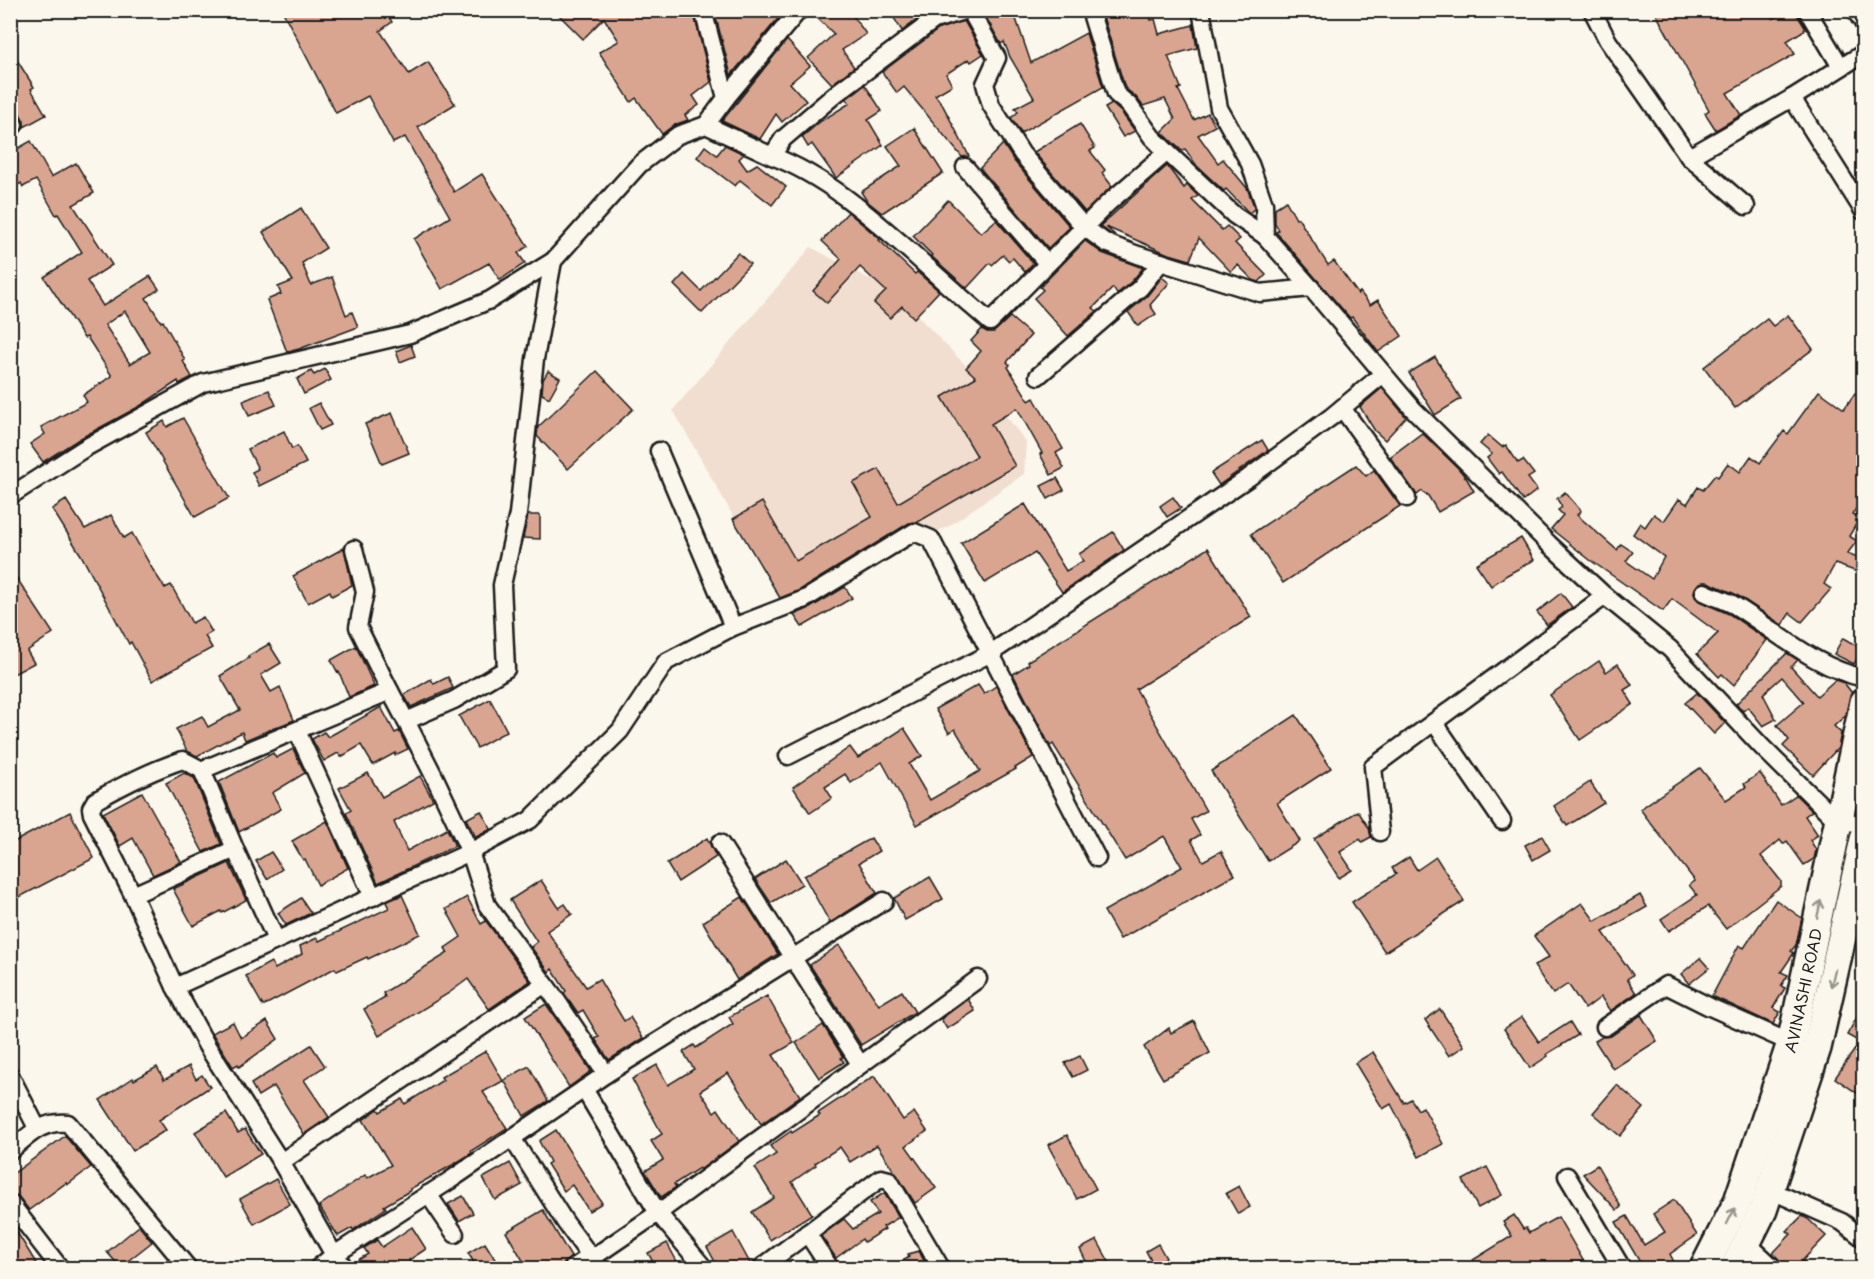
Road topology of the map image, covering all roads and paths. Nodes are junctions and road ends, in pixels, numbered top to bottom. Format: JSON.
{"nodes":[{"id":1,"x":703,"y":10,"type":"edge"},
{"id":2,"x":799,"y":10,"type":"edge"},
{"id":3,"x":968,"y":10,"type":"edge"},
{"id":4,"x":1090,"y":10,"type":"edge"},
{"id":5,"x":1201,"y":10,"type":"edge"},
{"id":6,"x":1592,"y":10,"type":"edge"},
{"id":7,"x":1807,"y":10,"type":"edge"},
{"id":8,"x":1855,"y":10,"type":"edge"},
{"id":9,"x":932,"y":15,"type":"edge"},
{"id":10,"x":1863,"y":24,"type":"edge"},
{"id":11,"x":1863,"y":53,"type":"edge"},
{"id":12,"x":1841,"y":67,"type":"junction"},
{"id":13,"x":726,"y":98,"type":"junction"},
{"id":14,"x":1792,"y":98,"type":"junction"},
{"id":15,"x":10,"y":117,"type":"edge"},
{"id":16,"x":706,"y":125,"type":"junction"},
{"id":17,"x":10,"y":128,"type":"edge"},
{"id":18,"x":1167,"y":152,"type":"junction"},
{"id":19,"x":772,"y":156,"type":"junction"},
{"id":20,"x":1689,"y":157,"type":"junction"},
{"id":21,"x":965,"y":167,"type":"dead end"},
{"id":22,"x":1746,"y":206,"type":"dead end"},
{"id":23,"x":1863,"y":212,"type":"edge"},
{"id":24,"x":1084,"y":227,"type":"junction"},
{"id":25,"x":1264,"y":237,"type":"junction"},
{"id":26,"x":553,"y":261,"type":"junction"},
{"id":27,"x":1161,"y":262,"type":"junction"},
{"id":28,"x":1047,"y":263,"type":"junction"},
{"id":29,"x":1311,"y":288,"type":"junction"},
{"id":30,"x":1383,"y":374,"type":"junction"},
{"id":31,"x":1038,"y":376,"type":"dead end"},
{"id":32,"x":1342,"y":408,"type":"junction"},
{"id":33,"x":659,"y":451,"type":"dead end"},
{"id":34,"x":10,"y":496,"type":"edge"},
{"id":35,"x":1407,"y":498,"type":"dead end"},
{"id":36,"x":354,"y":549,"type":"dead end"},
{"id":37,"x":1704,"y":592,"type":"dead end"},
{"id":38,"x":1605,"y":596,"type":"junction"},
{"id":39,"x":733,"y":627,"type":"junction"},
{"id":40,"x":991,"y":652,"type":"junction"},
{"id":41,"x":1863,"y":678,"type":"edge"},
{"id":42,"x":390,"y":691,"type":"junction"},
{"id":43,"x":1863,"y":702,"type":"edge"},
{"id":44,"x":406,"y":721,"type":"junction"},
{"id":45,"x":1434,"y":722,"type":"junction"},
{"id":46,"x":297,"y":730,"type":"junction"},
{"id":47,"x":788,"y":756,"type":"dead end"},
{"id":48,"x":202,"y":770,"type":"junction"},
{"id":49,"x":1502,"y":821,"type":"dead end"},
{"id":50,"x":1851,"y":823,"type":"edge"},
{"id":51,"x":1380,"y":832,"type":"dead end"},
{"id":52,"x":1863,"y":839,"type":"edge"},
{"id":53,"x":720,"y":843,"type":"dead end"},
{"id":54,"x":235,"y":849,"type":"junction"},
{"id":55,"x":470,"y":852,"type":"junction"},
{"id":56,"x":1097,"y":858,"type":"dead end"},
{"id":57,"x":134,"y":895,"type":"junction"},
{"id":58,"x":373,"y":897,"type":"junction"},
{"id":59,"x":884,"y":901,"type":"dead end"},
{"id":60,"x":276,"y":940,"type":"junction"},
{"id":61,"x":794,"y":958,"type":"junction"},
{"id":62,"x":978,"y":979,"type":"dead end"},
{"id":63,"x":545,"y":984,"type":"junction"},
{"id":64,"x":175,"y":987,"type":"junction"},
{"id":65,"x":1605,"y":1027,"type":"dead end"},
{"id":66,"x":1791,"y":1043,"type":"junction"},
{"id":67,"x":860,"y":1064,"type":"junction"},
{"id":68,"x":606,"y":1074,"type":"junction"},
{"id":69,"x":10,"y":1075,"type":"edge"},
{"id":70,"x":584,"y":1089,"type":"junction"},
{"id":71,"x":37,"y":1128,"type":"junction"},
{"id":72,"x":512,"y":1138,"type":"junction"},
{"id":73,"x":10,"y":1151,"type":"edge"},
{"id":74,"x":281,"y":1162,"type":"junction"},
{"id":75,"x":1567,"y":1176,"type":"dead end"},
{"id":76,"x":1770,"y":1190,"type":"junction"},
{"id":77,"x":428,"y":1194,"type":"junction"},
{"id":78,"x":10,"y":1203,"type":"edge"},
{"id":79,"x":658,"y":1214,"type":"junction"},
{"id":80,"x":807,"y":1233,"type":"junction"},
{"id":81,"x":455,"y":1234,"type":"dead end"},
{"id":82,"x":1863,"y":1239,"type":"edge"},
{"id":83,"x":1747,"y":1244,"type":"junction"},
{"id":84,"x":334,"y":1255,"type":"junction"},
{"id":85,"x":594,"y":1261,"type":"edge"},
{"id":86,"x":60,"y":1269,"type":"edge"},
{"id":87,"x":188,"y":1269,"type":"edge"},
{"id":88,"x":318,"y":1269,"type":"edge"},
{"id":89,"x":345,"y":1269,"type":"edge"},
{"id":90,"x":573,"y":1269,"type":"edge"},
{"id":91,"x":704,"y":1269,"type":"edge"},
{"id":92,"x":761,"y":1269,"type":"edge"},
{"id":93,"x":830,"y":1269,"type":"edge"},
{"id":94,"x":941,"y":1269,"type":"edge"},
{"id":95,"x":1622,"y":1269,"type":"edge"},
{"id":96,"x":1704,"y":1269,"type":"edge"},
{"id":97,"x":1734,"y":1269,"type":"edge"},
{"id":98,"x":1774,"y":1269,"type":"edge"}],
"edges":[{"from":1,"to":13,"type":"street"},
{"from":2,"to":13,"type":"street"},
{"from":3,"to":9,"type":"street"},
{"from":3,"to":24,"type":"street"},
{"from":4,"to":18,"type":"street"},
{"from":5,"to":25,"type":"street"},
{"from":6,"to":20,"type":"street"},
{"from":7,"to":12,"type":"street"},
{"from":8,"to":10,"type":"street"},
{"from":9,"to":19,"type":"street"},
{"from":11,"to":12,"type":"street"},
{"from":12,"to":14,"type":"street"},
{"from":13,"to":16,"type":"street"},
{"from":14,"to":20,"type":"street"},
{"from":14,"to":23,"type":"street"},
{"from":15,"to":17,"type":"street"},
{"from":16,"to":19,"type":"street"},
{"from":16,"to":26,"type":"street"},
{"from":18,"to":24,"type":"street"},
{"from":18,"to":25,"type":"street"},
{"from":19,"to":28,"type":"street"},
{"from":20,"to":22,"type":"street"},
{"from":21,"to":28,"type":"street"},
{"from":24,"to":27,"type":"street"},
{"from":24,"to":28,"type":"street"},
{"from":25,"to":29,"type":"street"},
{"from":26,"to":34,"type":"street"},
{"from":26,"to":44,"type":"street"},
{"from":27,"to":29,"type":"street"},
{"from":27,"to":31,"type":"street"},
{"from":29,"to":30,"type":"street"},
{"from":30,"to":32,"type":"street"},
{"from":30,"to":38,"type":"street"},
{"from":32,"to":35,"type":"street"},
{"from":32,"to":40,"type":"street"},
{"from":33,"to":39,"type":"street"},
{"from":36,"to":42,"type":"street"},
{"from":37,"to":41,"type":"street"},
{"from":38,"to":45,"type":"street"},
{"from":38,"to":50,"type":"street"},
{"from":39,"to":40,"type":"street"},
{"from":39,"to":55,"type":"street"},
{"from":40,"to":47,"type":"street"},
{"from":40,"to":56,"type":"street"},
{"from":42,"to":44,"type":"street"},
{"from":42,"to":46,"type":"street"},
{"from":43,"to":50,"type":"main road","name":"AVINASHI ROAD"},
{"from":44,"to":55,"type":"street"},
{"from":45,"to":49,"type":"street"},
{"from":45,"to":51,"type":"street"},
{"from":46,"to":48,"type":"street"},
{"from":46,"to":58,"type":"street"},
{"from":48,"to":54,"type":"street"},
{"from":48,"to":57,"type":"street"},
{"from":66,"to":50,"type":"main road","name":"AVINASHI ROAD","one_way":true},
{"from":52,"to":76,"type":"main road","name":"AVINASHI ROAD","one_way":true},
{"from":53,"to":61,"type":"street"},
{"from":54,"to":57,"type":"street"},
{"from":54,"to":60,"type":"street"},
{"from":55,"to":58,"type":"street"},
{"from":55,"to":63,"type":"street"},
{"from":57,"to":64,"type":"street"},
{"from":58,"to":60,"type":"street"},
{"from":59,"to":61,"type":"street"},
{"from":60,"to":64,"type":"street"},
{"from":61,"to":67,"type":"street"},
{"from":61,"to":68,"type":"street"},
{"from":62,"to":67,"type":"street"},
{"from":63,"to":68,"type":"street"},
{"from":63,"to":74,"type":"street"},
{"from":64,"to":74,"type":"street"},
{"from":65,"to":66,"type":"street"},
{"from":96,"to":66,"type":"main road","name":"AVINASHI ROAD","one_way":true},
{"from":67,"to":79,"type":"street"},
{"from":68,"to":70,"type":"street"},
{"from":69,"to":71,"type":"street"},
{"from":70,"to":72,"type":"street"},
{"from":70,"to":79,"type":"street"},
{"from":71,"to":73,"type":"street"},
{"from":71,"to":87,"type":"street"},
{"from":72,"to":77,"type":"street"},
{"from":72,"to":85,"type":"street"},
{"from":74,"to":84,"type":"street"},
{"from":75,"to":95,"type":"street"},
{"from":76,"to":82,"type":"street"},
{"from":76,"to":83,"type":"main road","name":"AVINASHI ROAD"},
{"from":77,"to":81,"type":"street"},
{"from":77,"to":84,"type":"street"},
{"from":78,"to":86,"type":"street"},
{"from":79,"to":85,"type":"street"},
{"from":79,"to":91,"type":"street"},
{"from":80,"to":92,"type":"street"},
{"from":80,"to":93,"type":"street"},
{"from":80,"to":94,"type":"street"},
{"from":83,"to":97,"type":"main road","name":"AVINASHI ROAD"},
{"from":83,"to":98,"type":"street"},
{"from":84,"to":88,"type":"street"},
{"from":84,"to":89,"type":"street"},
{"from":85,"to":90,"type":"street"}]}
